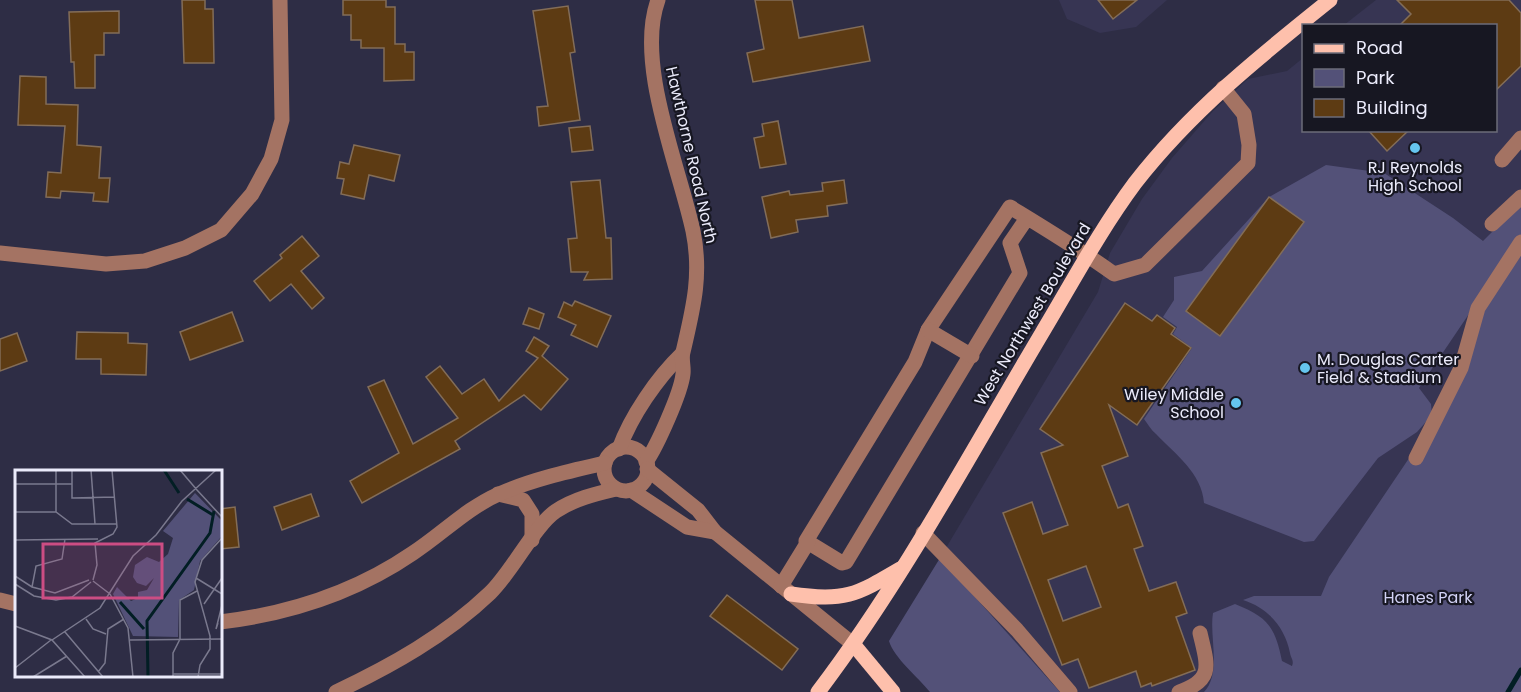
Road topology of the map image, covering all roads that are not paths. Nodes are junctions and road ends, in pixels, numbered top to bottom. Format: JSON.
{"nodes":[{"id":1,"x":280,"y":0,"type":"edge"},
{"id":2,"x":658,"y":0,"type":"edge"},
{"id":3,"x":1330,"y":0,"type":"edge"},
{"id":4,"x":1223,"y":88,"type":"junction"},
{"id":5,"x":1521,"y":138,"type":"edge"},
{"id":6,"x":1502,"y":160,"type":"dead end"},
{"id":7,"x":1521,"y":197,"type":"edge"},
{"id":8,"x":1027,"y":218,"type":"junction"},
{"id":9,"x":1492,"y":224,"type":"dead end"},
{"id":10,"x":1521,"y":242,"type":"edge"},
{"id":11,"x":0,"y":253,"type":"edge"},
{"id":12,"x":1088,"y":255,"type":"junction"},
{"id":13,"x":928,"y":330,"type":"junction"},
{"id":14,"x":682,"y":354,"type":"junction"},
{"id":15,"x":972,"y":356,"type":"junction"},
{"id":16,"x":619,"y":449,"type":"junction"},
{"id":17,"x":1416,"y":458,"type":"dead end"},
{"id":18,"x":605,"y":463,"type":"junction"},
{"id":19,"x":647,"y":466,"type":"junction"},
{"id":20,"x":623,"y":490,"type":"junction"},
{"id":21,"x":498,"y":494,"type":"junction"},
{"id":22,"x":715,"y":532,"type":"junction"},
{"id":23,"x":923,"y":533,"type":"junction"},
{"id":24,"x":532,"y":540,"type":"junction"},
{"id":25,"x":808,"y":542,"type":"junction"},
{"id":26,"x":902,"y":568,"type":"junction"},
{"id":27,"x":786,"y":590,"type":"junction"},
{"id":28,"x":0,"y":600,"type":"edge"},
{"id":29,"x":15,"y":604,"type":"edge"},
{"id":30,"x":222,"y":622,"type":"edge"},
{"id":31,"x":1200,"y":633,"type":"dead end"},
{"id":32,"x":854,"y":645,"type":"junction"},
{"id":33,"x":336,"y":692,"type":"edge"},
{"id":34,"x":818,"y":692,"type":"edge"},
{"id":35,"x":893,"y":692,"type":"edge"},
{"id":36,"x":1070,"y":692,"type":"edge"},
{"id":37,"x":1179,"y":692,"type":"edge"}],
"edges":[{"from":1,"to":11,"type":"street"},
{"from":2,"to":14,"type":"street","name":"Hawthorne Road North"},
{"from":3,"to":4,"type":"main road","name":"West Northwest Boulevard"},
{"from":4,"to":12,"type":"main road","name":"West Northwest Boulevard"},
{"from":4,"to":12,"type":"street"},
{"from":5,"to":6,"type":"street"},
{"from":7,"to":9,"type":"street"},
{"from":8,"to":12,"type":"street"},
{"from":8,"to":13,"type":"street"},
{"from":8,"to":15,"type":"street"},
{"from":10,"to":17,"type":"street"},
{"from":12,"to":23,"type":"main road","name":"West Northwest Boulevard"},
{"from":13,"to":15,"type":"street"},
{"from":13,"to":25,"type":"street"},
{"from":14,"to":16,"type":"street","name":"Hawthorne Road North"},
{"from":14,"to":19,"type":"street","name":"Hawthorne Road North"},
{"from":15,"to":25,"type":"street"},
{"from":16,"to":18,"type":"street"},
{"from":16,"to":19,"type":"street"},
{"from":18,"to":20,"type":"street"},
{"from":18,"to":21,"type":"street"},
{"from":19,"to":20,"type":"street"},
{"from":19,"to":22,"type":"street"},
{"from":20,"to":22,"type":"street"},
{"from":20,"to":24,"type":"street"},
{"from":21,"to":24,"type":"street"},
{"from":21,"to":30,"type":"street"},
{"from":22,"to":27,"type":"street"},
{"from":23,"to":26,"type":"main road","name":"West Northwest Boulevard"},
{"from":23,"to":36,"type":"street"},
{"from":24,"to":33,"type":"street"},
{"from":25,"to":27,"type":"street"},
{"from":26,"to":27,"type":"main road"},
{"from":26,"to":32,"type":"main road","name":"West Northwest Boulevard"},
{"from":27,"to":32,"type":"street"},
{"from":28,"to":29,"type":"street"},
{"from":31,"to":37,"type":"street"},
{"from":32,"to":34,"type":"main road","name":"West Northwest Boulevard"},
{"from":32,"to":35,"type":"main road"}]}
